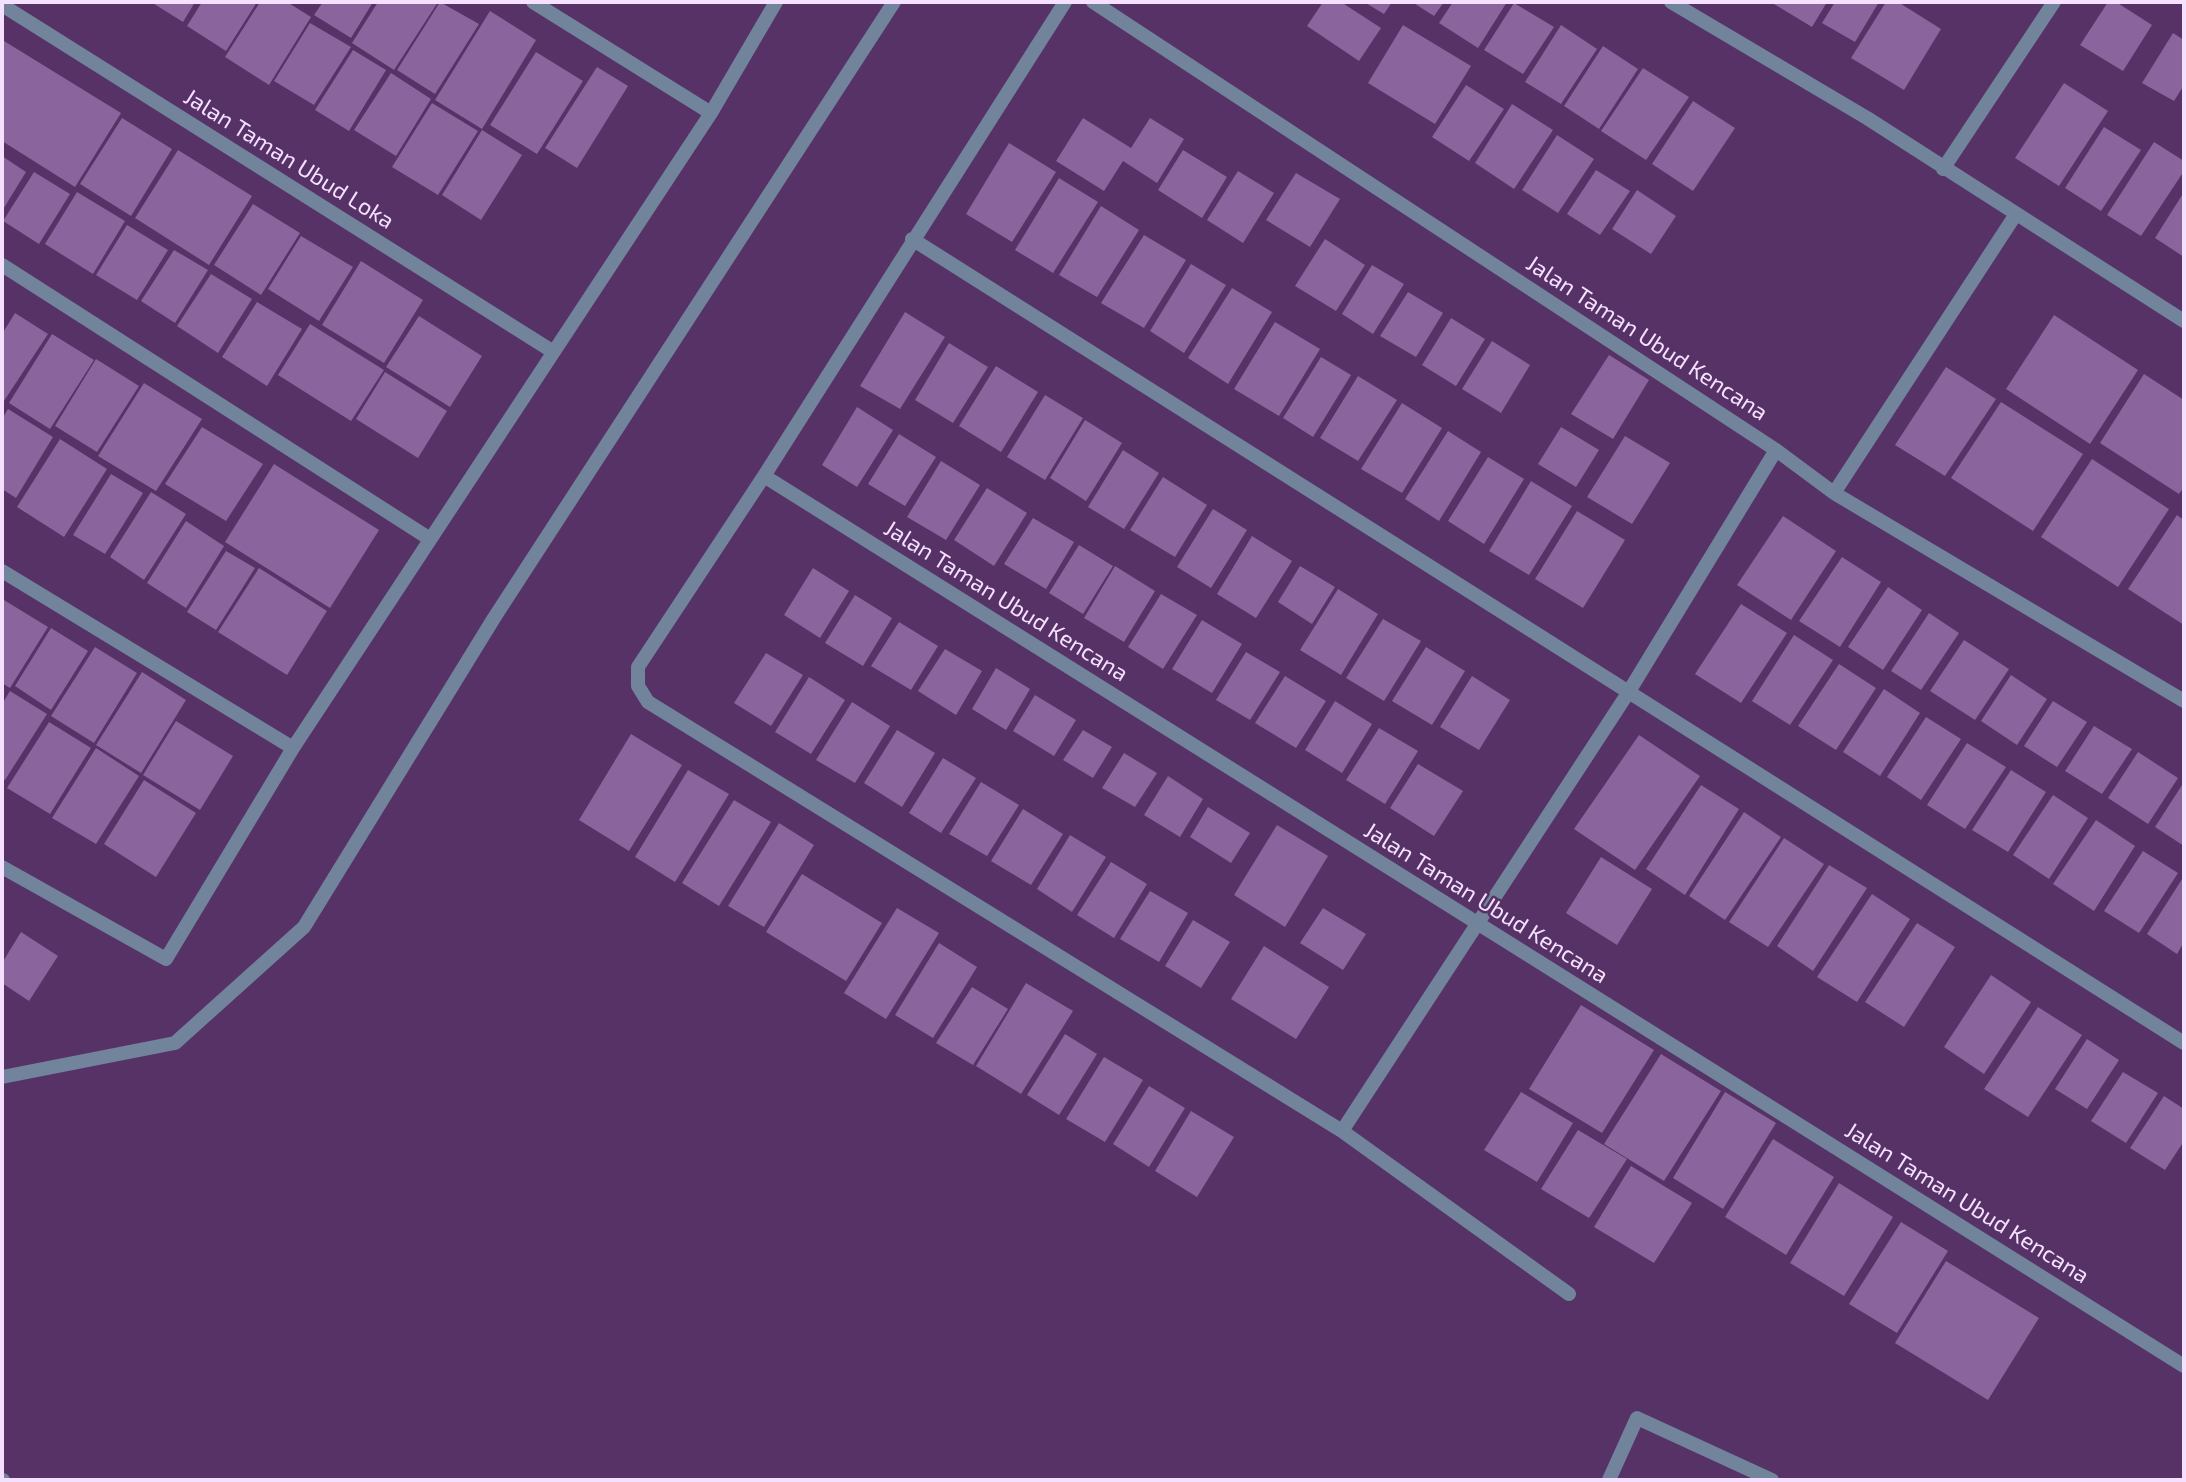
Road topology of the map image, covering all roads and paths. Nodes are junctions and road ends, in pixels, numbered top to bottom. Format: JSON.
{"nodes":[{"id":1,"x":533,"y":2,"type":"edge"},
{"id":2,"x":776,"y":2,"type":"edge"},
{"id":3,"x":894,"y":2,"type":"edge"},
{"id":4,"x":1065,"y":2,"type":"edge"},
{"id":5,"x":1093,"y":2,"type":"edge"},
{"id":6,"x":1671,"y":2,"type":"edge"},
{"id":7,"x":2054,"y":2,"type":"edge"},
{"id":8,"x":2,"y":5,"type":"edge"},
{"id":9,"x":711,"y":113,"type":"junction"},
{"id":10,"x":1943,"y":169,"type":"junction"},
{"id":11,"x":2016,"y":214,"type":"junction"},
{"id":12,"x":912,"y":239,"type":"junction"},
{"id":13,"x":2,"y":265,"type":"edge"},
{"id":14,"x":2184,"y":321,"type":"edge"},
{"id":15,"x":552,"y":351,"type":"junction"},
{"id":16,"x":1776,"y":450,"type":"junction"},
{"id":17,"x":765,"y":477,"type":"junction"},
{"id":18,"x":1834,"y":493,"type":"junction"},
{"id":19,"x":429,"y":539,"type":"junction"},
{"id":20,"x":2,"y":571,"type":"edge"},
{"id":21,"x":1628,"y":693,"type":"junction"},
{"id":22,"x":2184,"y":701,"type":"edge"},
{"id":23,"x":293,"y":748,"type":"junction"},
{"id":24,"x":2,"y":867,"type":"edge"},
{"id":25,"x":1475,"y":924,"type":"junction"},
{"id":26,"x":2184,"y":1043,"type":"edge"},
{"id":27,"x":2,"y":1077,"type":"edge"},
{"id":28,"x":1342,"y":1131,"type":"junction"},
{"id":29,"x":1569,"y":1294,"type":"dead end"},
{"id":30,"x":2184,"y":1366,"type":"edge"},
{"id":31,"x":1609,"y":1480,"type":"edge"},
{"id":32,"x":1772,"y":1480,"type":"edge"}],
"edges":[{"from":1,"to":9,"type":"street"},
{"from":2,"to":9,"type":"street"},
{"from":3,"to":27,"type":"street"},
{"from":4,"to":12,"type":"street"},
{"from":5,"to":16,"type":"street","name":"Jalan Taman Ubud Kencana"},
{"from":6,"to":10,"type":"street"},
{"from":7,"to":10,"type":"street"},
{"from":8,"to":15,"type":"street","name":"Jalan Taman Ubud Loka"},
{"from":9,"to":15,"type":"street"},
{"from":10,"to":11,"type":"street"},
{"from":11,"to":14,"type":"street"},
{"from":11,"to":18,"type":"street"},
{"from":12,"to":17,"type":"street"},
{"from":12,"to":21,"type":"street"},
{"from":13,"to":19,"type":"street"},
{"from":15,"to":19,"type":"street"},
{"from":16,"to":18,"type":"street","name":"Jalan Taman Ubud Kencana"},
{"from":16,"to":21,"type":"street"},
{"from":17,"to":25,"type":"street","name":"Jalan Taman Ubud Kencana"},
{"from":17,"to":28,"type":"street"},
{"from":18,"to":22,"type":"street","name":"Jalan Taman Ubud Kencana"},
{"from":19,"to":23,"type":"street"},
{"from":20,"to":23,"type":"street"},
{"from":21,"to":25,"type":"street"},
{"from":21,"to":26,"type":"street"},
{"from":23,"to":24,"type":"street"},
{"from":25,"to":28,"type":"street"},
{"from":25,"to":30,"type":"street","name":"Jalan Taman Ubud Kencana"},
{"from":28,"to":29,"type":"street"},
{"from":31,"to":32,"type":"street"}]}
